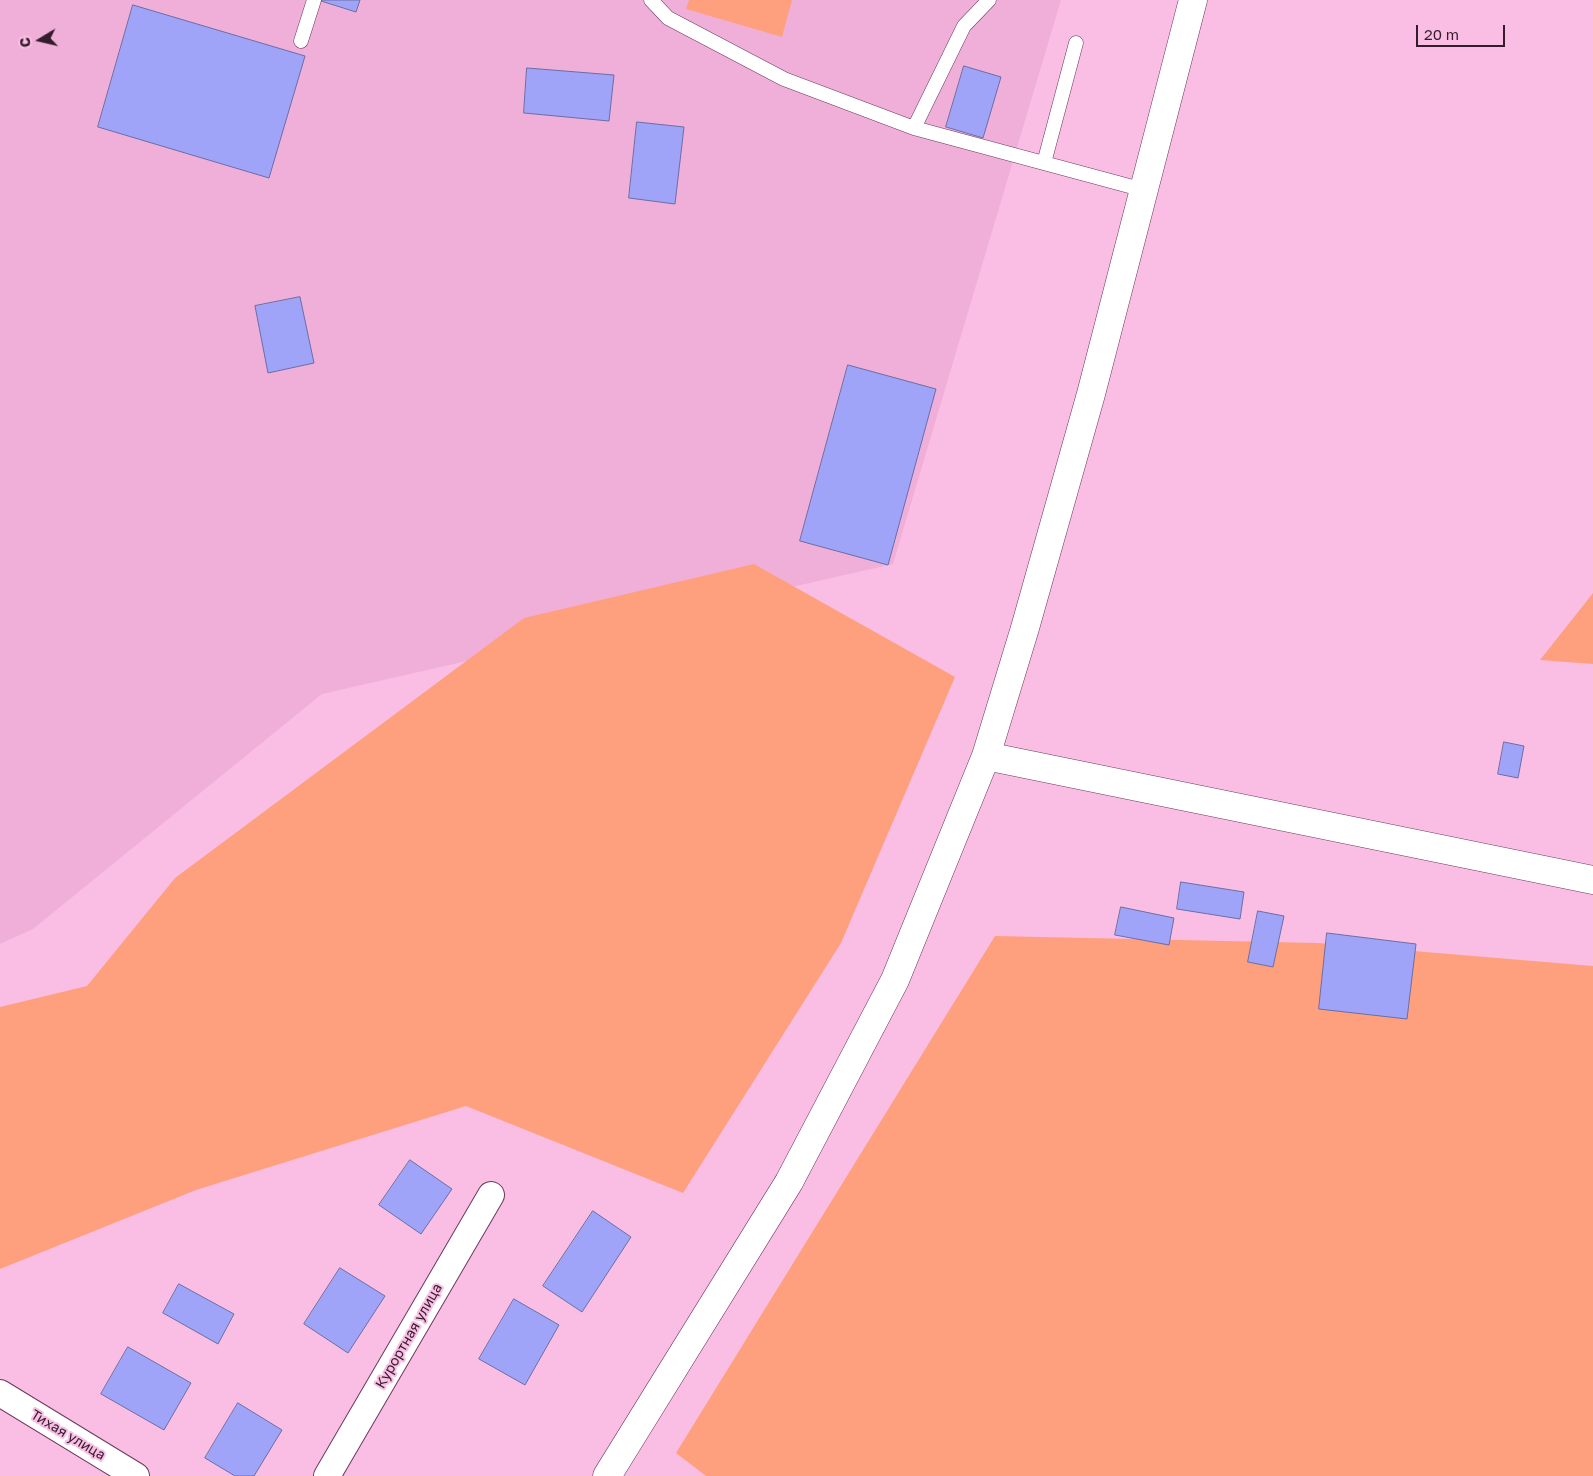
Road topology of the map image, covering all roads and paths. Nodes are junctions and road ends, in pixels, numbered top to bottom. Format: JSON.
{"nodes":[{"id":1,"x":314,"y":0,"type":"edge"},
{"id":2,"x":651,"y":0,"type":"edge"},
{"id":3,"x":989,"y":0,"type":"edge"},
{"id":4,"x":1193,"y":0,"type":"edge"},
{"id":5,"x":301,"y":41,"type":"dead end"},
{"id":6,"x":1076,"y":43,"type":"dead end"},
{"id":7,"x":914,"y":128,"type":"junction"},
{"id":8,"x":1044,"y":163,"type":"junction"},
{"id":9,"x":1144,"y":190,"type":"junction"},
{"id":10,"x":986,"y":756,"type":"junction"},
{"id":11,"x":1593,"y":880,"type":"edge"},
{"id":12,"x":491,"y":1195,"type":"dead end"},
{"id":13,"x":0,"y":1393,"type":"edge"},
{"id":14,"x":136,"y":1476,"type":"edge"},
{"id":15,"x":327,"y":1476,"type":"edge"},
{"id":16,"x":607,"y":1476,"type":"edge"}],
"edges":[{"from":1,"to":5,"type":"lane"},
{"from":2,"to":7,"type":"lane"},
{"from":3,"to":7,"type":"lane"},
{"from":4,"to":9,"type":"main road"},
{"from":6,"to":8,"type":"lane"},
{"from":7,"to":8,"type":"lane"},
{"from":8,"to":9,"type":"lane"},
{"from":9,"to":10,"type":"main road"},
{"from":10,"to":11,"type":"main road"},
{"from":10,"to":16,"type":"main road"},
{"from":12,"to":15,"type":"street","name":"Курортная улица"},
{"from":13,"to":14,"type":"street","name":"Тихая улица"}]}
